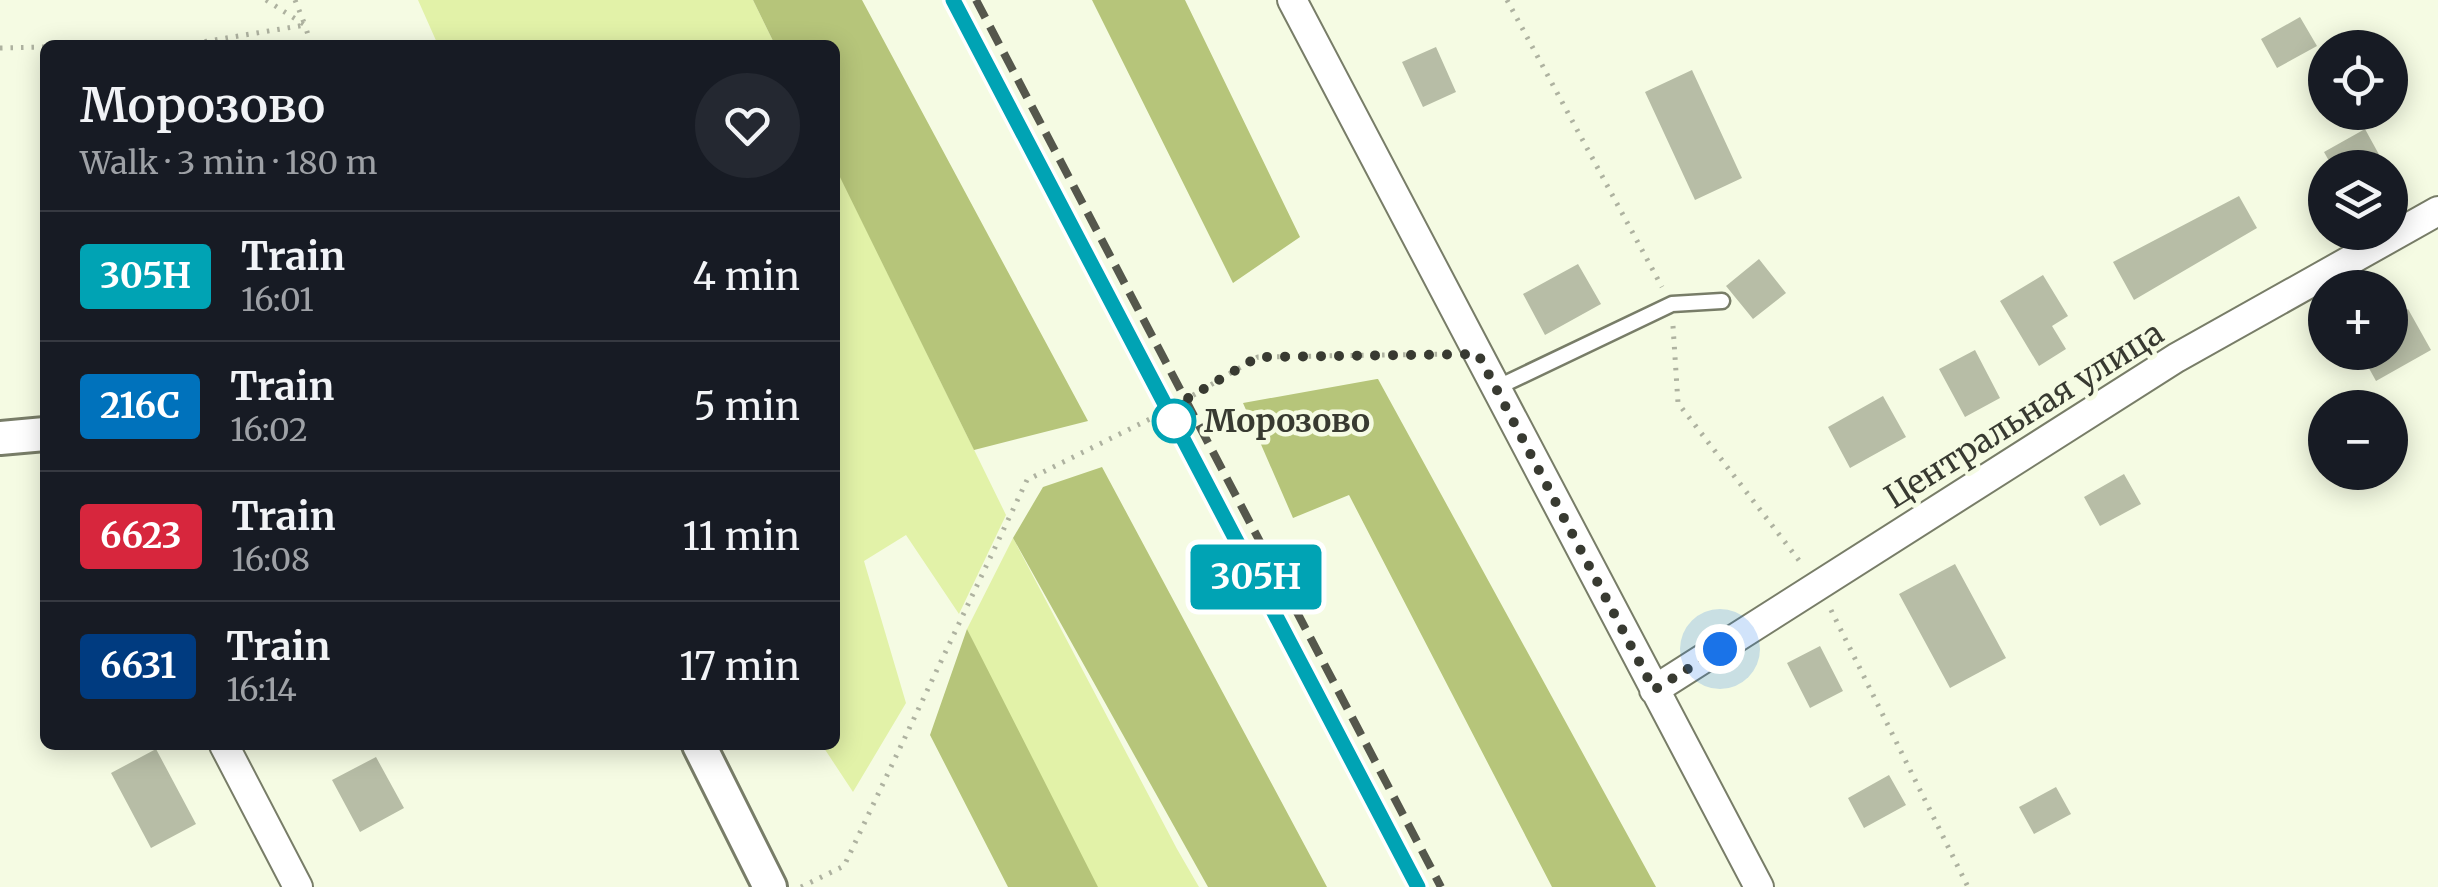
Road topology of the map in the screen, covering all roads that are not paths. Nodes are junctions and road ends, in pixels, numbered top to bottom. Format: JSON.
{"nodes":[{"id":1,"x":1292,"y":0,"type":"edge"},
{"id":2,"x":2438,"y":212,"type":"edge"},
{"id":3,"x":1722,"y":301,"type":"dead end"},
{"id":4,"x":1496,"y":388,"type":"junction"},
{"id":5,"x":40,"y":434,"type":"edge"},
{"id":6,"x":0,"y":438,"type":"edge"},
{"id":7,"x":1654,"y":690,"type":"junction"},
{"id":8,"x":227,"y":750,"type":"edge"},
{"id":9,"x":702,"y":750,"type":"edge"},
{"id":10,"x":298,"y":887,"type":"edge"},
{"id":11,"x":770,"y":887,"type":"edge"},
{"id":12,"x":1759,"y":887,"type":"edge"}],
"edges":[{"from":1,"to":4,"type":"street"},
{"from":2,"to":7,"type":"street","name":"Центральная улица"},
{"from":3,"to":4,"type":"lane"},
{"from":4,"to":7,"type":"street"},
{"from":5,"to":6,"type":"street"},
{"from":7,"to":12,"type":"street"},
{"from":8,"to":10,"type":"street"},
{"from":9,"to":11,"type":"street"}]}
